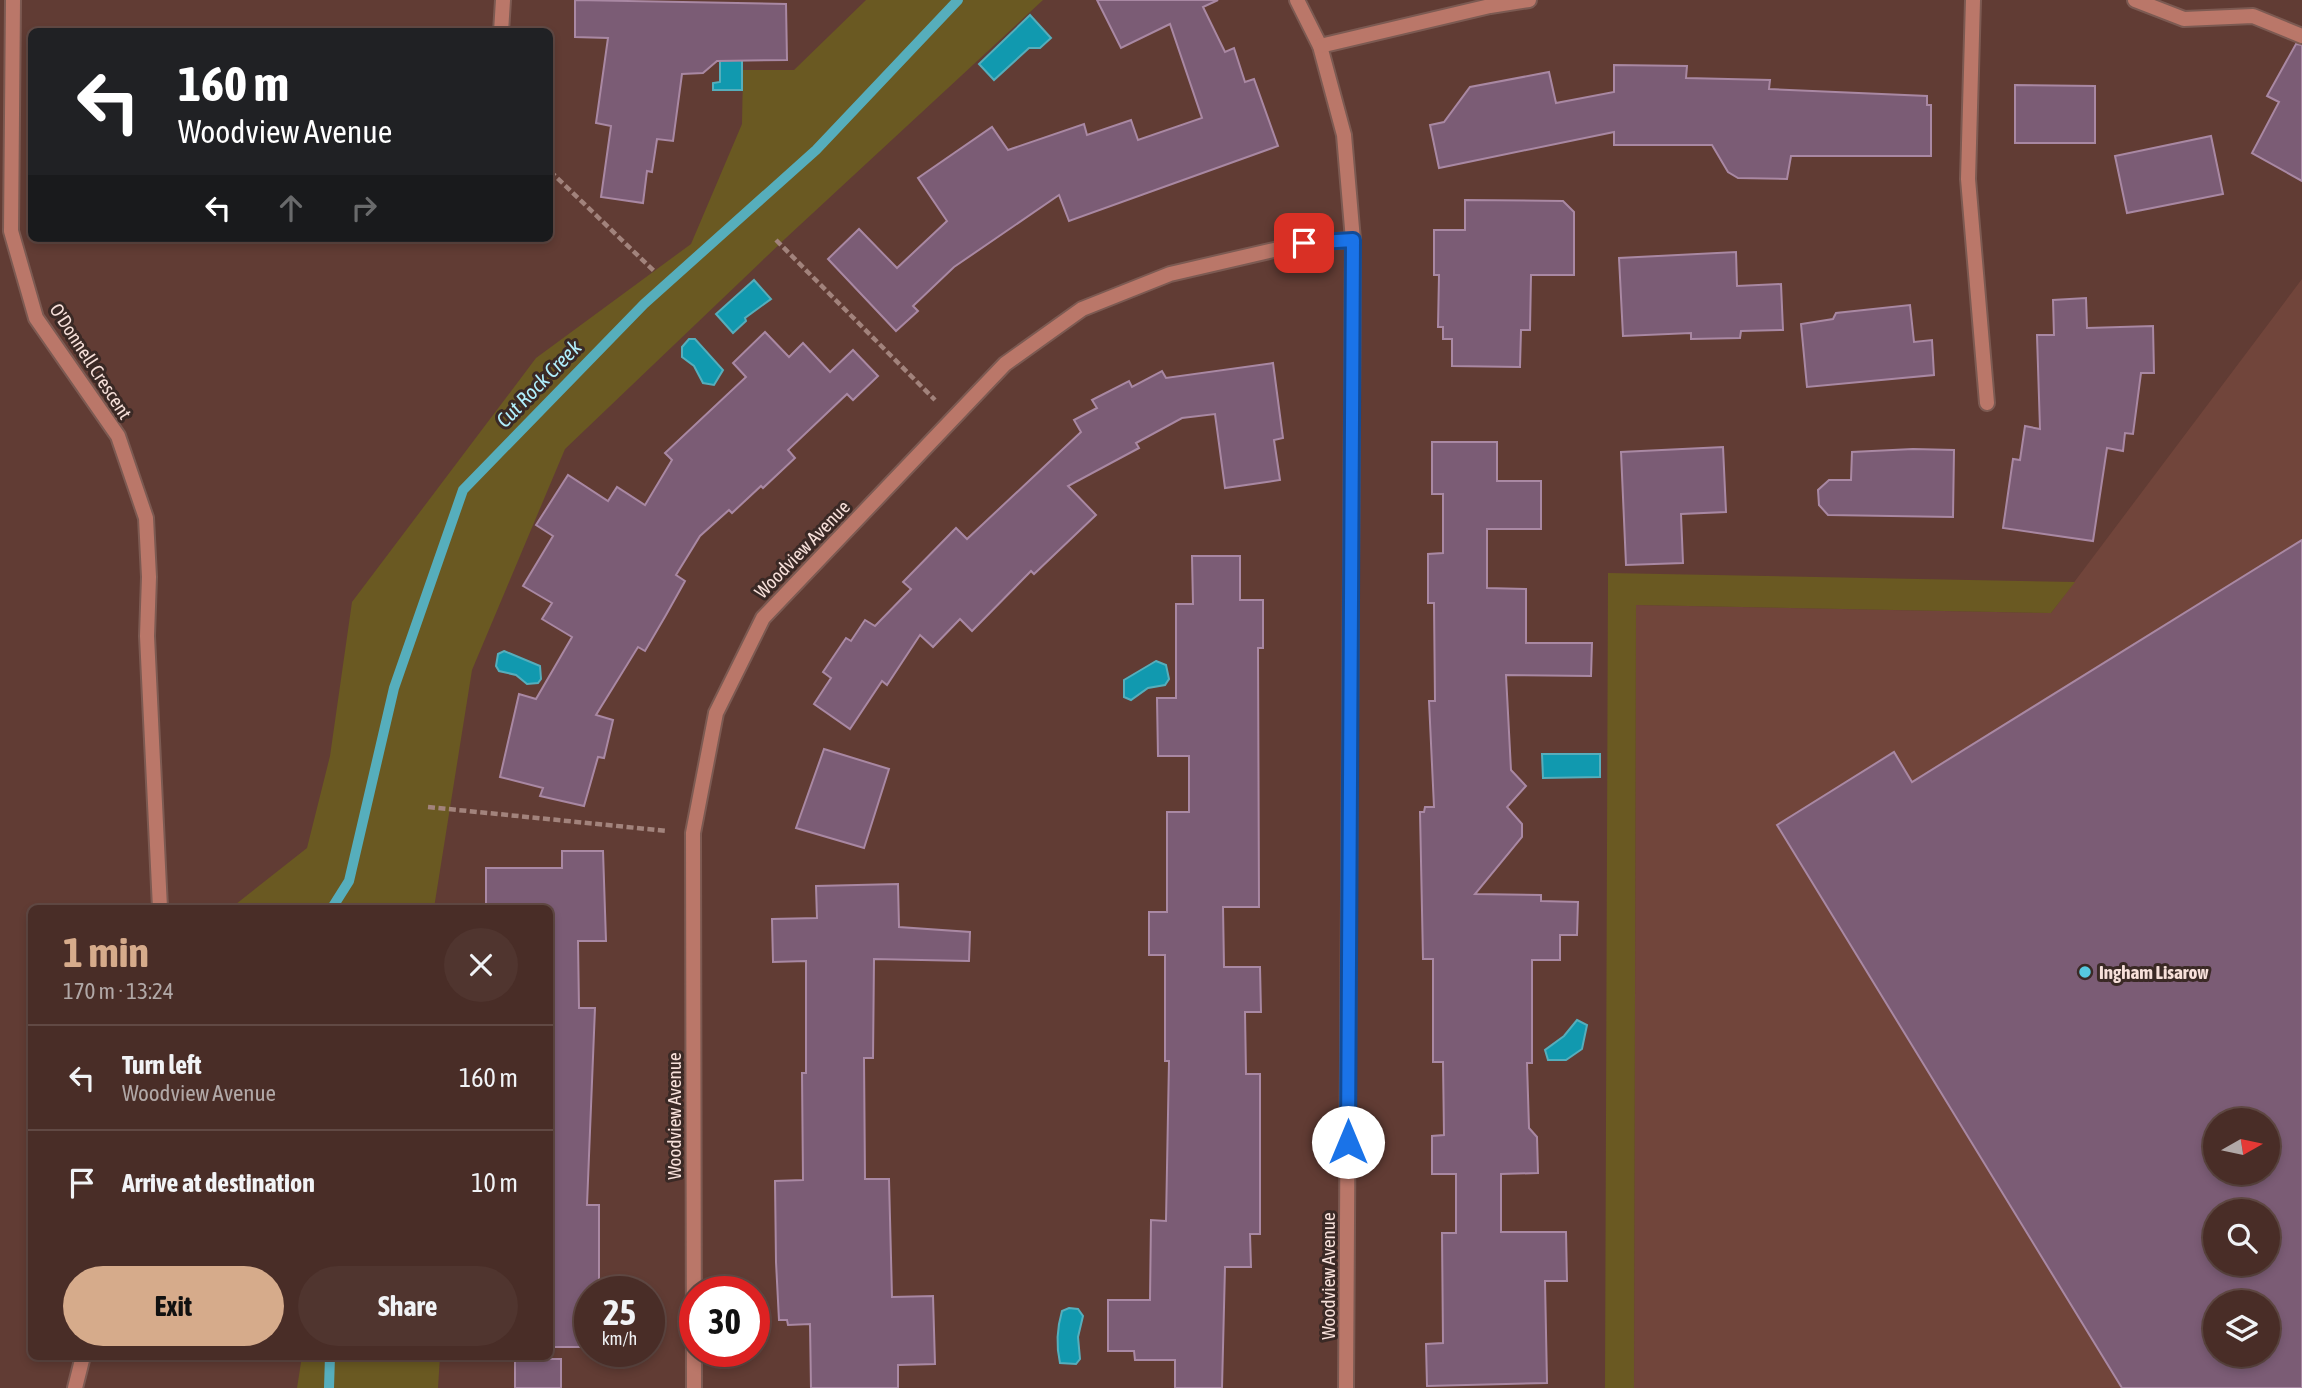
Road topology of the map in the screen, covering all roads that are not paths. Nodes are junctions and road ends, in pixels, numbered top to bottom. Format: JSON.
{"nodes":[{"id":1,"x":13,"y":0,"type":"edge"},
{"id":2,"x":503,"y":0,"type":"edge"},
{"id":3,"x":1297,"y":0,"type":"edge"},
{"id":4,"x":1529,"y":0,"type":"edge"},
{"id":5,"x":1973,"y":0,"type":"edge"},
{"id":6,"x":2135,"y":0,"type":"edge"},
{"id":7,"x":501,"y":28,"type":"edge"},
{"id":8,"x":2302,"y":36,"type":"edge"},
{"id":9,"x":1320,"y":46,"type":"junction"},
{"id":10,"x":1353,"y":240,"type":"junction"},
{"id":11,"x":1987,"y":402,"type":"dead end"},
{"id":12,"x":160,"y":905,"type":"edge"},
{"id":13,"x":82,"y":1360,"type":"edge"},
{"id":14,"x":75,"y":1388,"type":"edge"},
{"id":15,"x":694,"y":1388,"type":"edge"},
{"id":16,"x":1346,"y":1388,"type":"edge"}],
"edges":[{"from":1,"to":12,"type":"street","name":"O'Donnell Crescent"},
{"from":2,"to":7,"type":"street"},
{"from":3,"to":9,"type":"street","name":"Woodview Avenue"},
{"from":4,"to":9,"type":"street"},
{"from":5,"to":11,"type":"street"},
{"from":6,"to":8,"type":"street"},
{"from":9,"to":10,"type":"street","name":"Woodview Avenue"},
{"from":10,"to":15,"type":"street","name":"Woodview Avenue"},
{"from":10,"to":16,"type":"street","name":"Woodview Avenue"},
{"from":13,"to":14,"type":"street"}]}
